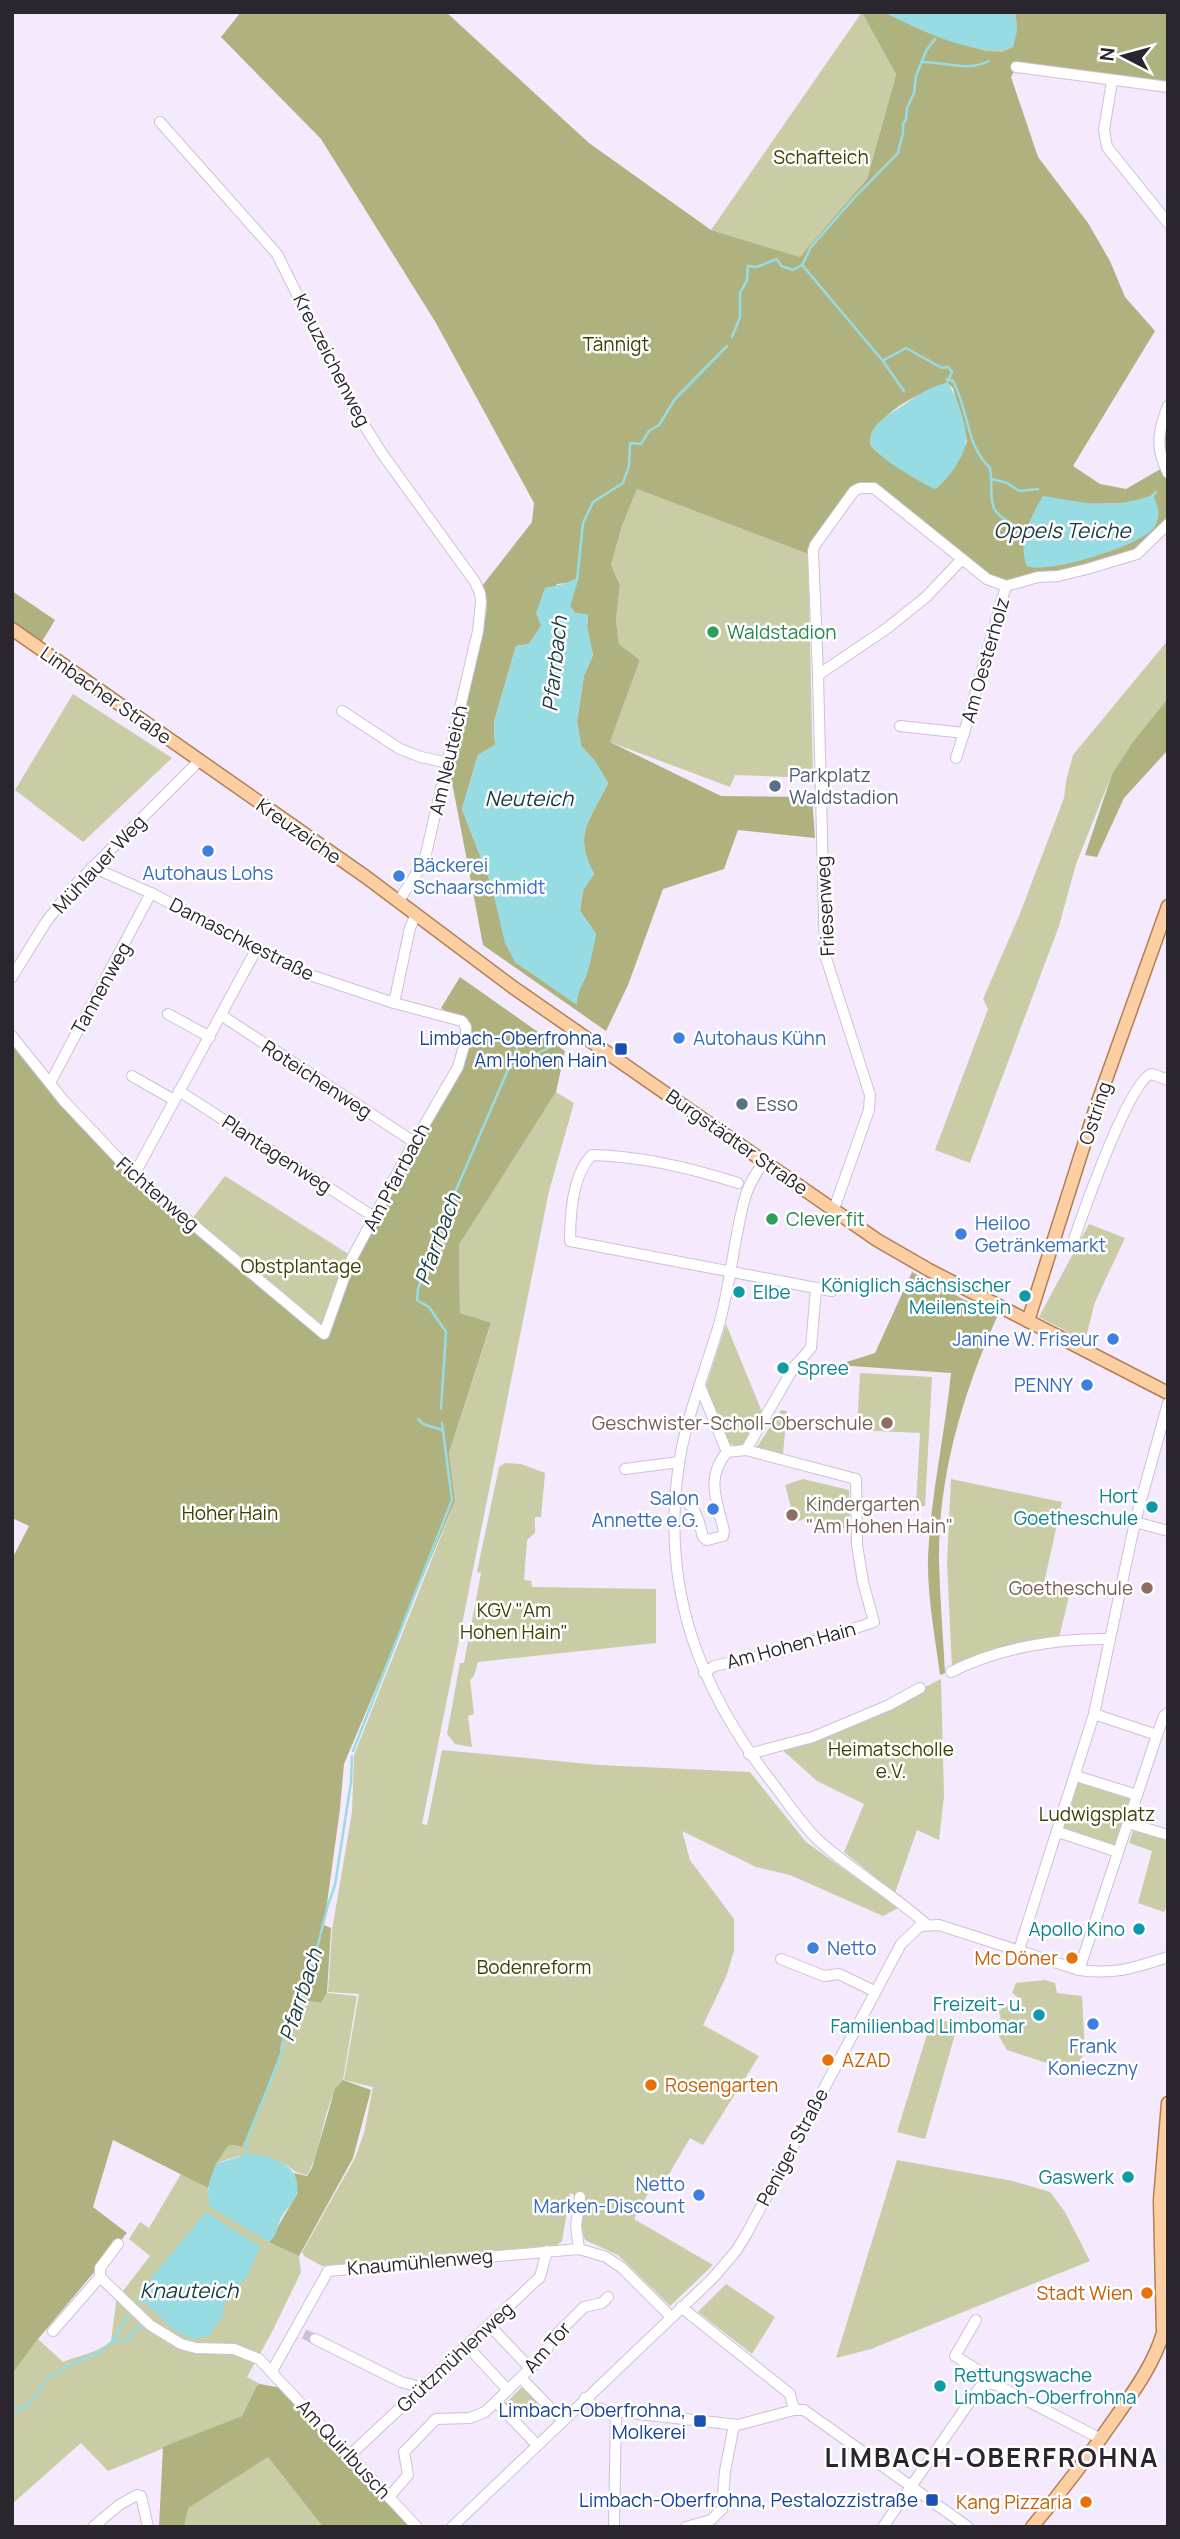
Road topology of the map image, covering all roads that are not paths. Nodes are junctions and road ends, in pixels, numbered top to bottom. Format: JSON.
{"nodes":[{"id":1,"x":1016,"y":68,"type":"dead end"},
{"id":2,"x":1112,"y":81,"type":"junction"},
{"id":3,"x":1168,"y":87,"type":"edge"},
{"id":4,"x":160,"y":122,"type":"dead end"},
{"id":5,"x":1168,"y":223,"type":"edge"},
{"id":6,"x":1168,"y":406,"type":"edge"},
{"id":7,"x":1168,"y":473,"type":"edge"},
{"id":8,"x":1168,"y":524,"type":"edge"},
{"id":9,"x":962,"y":559,"type":"junction"},
{"id":10,"x":1006,"y":586,"type":"junction"},
{"id":11,"x":480,"y":611,"type":"joint"},
{"id":12,"x":12,"y":629,"type":"edge"},
{"id":13,"x":818,"y":675,"type":"junction"},
{"id":14,"x":342,"y":711,"type":"dead end"},
{"id":15,"x":900,"y":726,"type":"dead end"},
{"id":16,"x":964,"y":733,"type":"junction"},
{"id":17,"x":956,"y":758,"type":"dead end"},
{"id":18,"x":199,"y":761,"type":"junction"},
{"id":19,"x":448,"y":763,"type":"junction"},
{"id":20,"x":92,"y":867,"type":"junction"},
{"id":21,"x":151,"y":893,"type":"junction"},
{"id":22,"x":398,"y":902,"type":"junction"},
{"id":23,"x":1168,"y":906,"type":"edge"},
{"id":24,"x":416,"y":914,"type":"junction"},
{"id":25,"x":257,"y":948,"type":"junction"},
{"id":26,"x":12,"y":977,"type":"edge"},
{"id":27,"x":394,"y":1003,"type":"junction"},
{"id":28,"x":168,"y":1014,"type":"dead end"},
{"id":29,"x":221,"y":1015,"type":"junction"},
{"id":30,"x":462,"y":1021,"type":"joint"},
{"id":31,"x":12,"y":1036,"type":"edge"},
{"id":32,"x":209,"y":1037,"type":"junction"},
{"id":33,"x":132,"y":1076,"type":"dead end"},
{"id":34,"x":1168,"y":1080,"type":"edge"},
{"id":35,"x":50,"y":1083,"type":"junction"},
{"id":36,"x":177,"y":1096,"type":"junction"},
{"id":37,"x":414,"y":1142,"type":"junction"},
{"id":38,"x":764,"y":1161,"type":"junction"},
{"id":39,"x":134,"y":1175,"type":"junction"},
{"id":40,"x":738,"y":1184,"type":"dead end"},
{"id":41,"x":834,"y":1209,"type":"junction"},
{"id":42,"x":374,"y":1217,"type":"junction"},
{"id":43,"x":1072,"y":1245,"type":"dead end"},
{"id":44,"x":732,"y":1272,"type":"junction"},
{"id":45,"x":816,"y":1288,"type":"junction"},
{"id":46,"x":832,"y":1291,"type":"dead end"},
{"id":47,"x":1028,"y":1321,"type":"junction"},
{"id":48,"x":324,"y":1334,"type":"joint"},
{"id":49,"x":700,"y":1386,"type":"junction"},
{"id":50,"x":1168,"y":1393,"type":"edge"},
{"id":51,"x":1168,"y":1403,"type":"edge"},
{"id":52,"x":746,"y":1450,"type":"junction"},
{"id":53,"x":727,"y":1452,"type":"junction"},
{"id":54,"x":679,"y":1461,"type":"junction"},
{"id":55,"x":625,"y":1469,"type":"dead end"},
{"id":56,"x":675,"y":1498,"type":"junction"},
{"id":57,"x":1135,"y":1522,"type":"junction"},
{"id":58,"x":1168,"y":1531,"type":"edge"},
{"id":59,"x":1110,"y":1639,"type":"junction"},
{"id":60,"x":951,"y":1672,"type":"dead end"},
{"id":61,"x":704,"y":1673,"type":"junction"},
{"id":62,"x":920,"y":1688,"type":"dead end"},
{"id":63,"x":1168,"y":1713,"type":"edge"},
{"id":64,"x":1094,"y":1714,"type":"junction"},
{"id":65,"x":1157,"y":1735,"type":"junction"},
{"id":66,"x":749,"y":1754,"type":"junction"},
{"id":67,"x":1076,"y":1776,"type":"junction"},
{"id":68,"x":1137,"y":1795,"type":"junction"},
{"id":69,"x":1128,"y":1823,"type":"junction"},
{"id":70,"x":1058,"y":1832,"type":"junction"},
{"id":71,"x":1168,"y":1835,"type":"edge"},
{"id":72,"x":1118,"y":1852,"type":"junction"},
{"id":73,"x":926,"y":1924,"type":"junction"},
{"id":74,"x":1019,"y":1950,"type":"junction"},
{"id":75,"x":1168,"y":1957,"type":"edge"},
{"id":76,"x":781,"y":1959,"type":"dead end"},
{"id":77,"x":1079,"y":1970,"type":"junction"},
{"id":78,"x":874,"y":1991,"type":"junction"},
{"id":79,"x":1168,"y":2103,"type":"edge"},
{"id":80,"x":580,"y":2197,"type":"dead end"},
{"id":81,"x":118,"y":2244,"type":"dead end"},
{"id":82,"x":579,"y":2249,"type":"junction"},
{"id":83,"x":547,"y":2251,"type":"junction"},
{"id":84,"x":100,"y":2277,"type":"junction"},
{"id":85,"x":608,"y":2297,"type":"dead end"},
{"id":86,"x":681,"y":2307,"type":"junction"},
{"id":87,"x":671,"y":2318,"type":"junction"},
{"id":88,"x":976,"y":2320,"type":"dead end"},
{"id":89,"x":489,"y":2325,"type":"junction"},
{"id":90,"x":53,"y":2331,"type":"dead end"},
{"id":91,"x":1165,"y":2333,"type":"edge"},
{"id":92,"x":315,"y":2339,"type":"tunnel mouth"},
{"id":93,"x":467,"y":2346,"type":"junction"},
{"id":94,"x":530,"y":2368,"type":"junction"},
{"id":95,"x":272,"y":2371,"type":"junction"},
{"id":96,"x":521,"y":2378,"type":"junction"},
{"id":97,"x":988,"y":2382,"type":"junction"},
{"id":98,"x":420,"y":2387,"type":"junction"},
{"id":99,"x":508,"y":2390,"type":"junction"},
{"id":100,"x":585,"y":2398,"type":"junction"},
{"id":101,"x":496,"y":2402,"type":"junction"},
{"id":102,"x":794,"y":2410,"type":"junction"},
{"id":103,"x":616,"y":2412,"type":"junction"},
{"id":104,"x":563,"y":2421,"type":"junction"},
{"id":105,"x":734,"y":2425,"type":"junction"},
{"id":106,"x":1101,"y":2439,"type":"junction"},
{"id":107,"x":537,"y":2445,"type":"junction"},
{"id":108,"x":350,"y":2455,"type":"junction"},
{"id":109,"x":911,"y":2485,"type":"junction"},
{"id":110,"x":388,"y":2497,"type":"junction"},
{"id":111,"x":93,"y":2527,"type":"edge"},
{"id":112,"x":148,"y":2527,"type":"edge"},
{"id":113,"x":417,"y":2527,"type":"edge"},
{"id":114,"x":452,"y":2527,"type":"edge"},
{"id":115,"x":614,"y":2527,"type":"edge"},
{"id":116,"x":686,"y":2527,"type":"edge"},
{"id":117,"x":883,"y":2527,"type":"edge"},
{"id":118,"x":968,"y":2527,"type":"edge"},
{"id":119,"x":1032,"y":2527,"type":"edge"}],
"edges":[{"from":1,"to":2,"type":"street"},
{"from":2,"to":3,"type":"street"},
{"from":2,"to":5,"type":"street"},
{"from":4,"to":11,"type":"street","name":"Kreuzeichenweg"},
{"from":6,"to":7,"type":"street"},
{"from":8,"to":10,"type":"street","name":"Am Oesterholz"},
{"from":9,"to":10,"type":"street","name":"Am Oesterholz"},
{"from":9,"to":13,"type":"street"},
{"from":9,"to":13,"type":"street","name":"Am Oesterholz"},
{"from":10,"to":16,"type":"street","name":"Am Oesterholz"},
{"from":11,"to":19,"type":"street","name":"Am Neuteich"},
{"from":12,"to":18,"type":"main road","name":"Limbacher Straße"},
{"from":13,"to":41,"type":"street","name":"Friesenweg"},
{"from":14,"to":19,"type":"street"},
{"from":15,"to":16,"type":"street","name":"Am Oesterholz"},
{"from":16,"to":17,"type":"street","name":"Am Oesterholz"},
{"from":18,"to":20,"type":"street","name":"Mühlauer Weg"},
{"from":18,"to":22,"type":"main road","name":"Kreuzeiche"},
{"from":19,"to":22,"type":"street","name":"Am Neuteich"},
{"from":20,"to":21,"type":"street","name":"Damaschkestraße"},
{"from":20,"to":26,"type":"street","name":"Mühlauer Weg"},
{"from":21,"to":25,"type":"street","name":"Damaschkestraße"},
{"from":21,"to":35,"type":"street","name":"Tannenweg"},
{"from":22,"to":24,"type":"main road","name":"Burgstädter Straße"},
{"from":23,"to":47,"type":"main road","name":"Ostring"},
{"from":24,"to":27,"type":"street"},
{"from":24,"to":38,"type":"main road","name":"Burgstädter Straße"},
{"from":25,"to":27,"type":"street","name":"Damaschkestraße"},
{"from":25,"to":29,"type":"street"},
{"from":27,"to":30,"type":"street","name":"Damaschkestraße"},
{"from":28,"to":32,"type":"street"},
{"from":29,"to":32,"type":"street"},
{"from":29,"to":37,"type":"street","name":"Roteichenweg"},
{"from":30,"to":37,"type":"street","name":"Am Pfarrbach"},
{"from":31,"to":35,"type":"street","name":"Fichtenweg"},
{"from":32,"to":36,"type":"street"},
{"from":33,"to":36,"type":"street","name":"Plantagenweg"},
{"from":34,"to":43,"type":"street"},
{"from":35,"to":39,"type":"street","name":"Fichtenweg"},
{"from":36,"to":39,"type":"street"},
{"from":36,"to":42,"type":"street","name":"Plantagenweg"},
{"from":37,"to":42,"type":"street","name":"Am Pfarrbach"},
{"from":38,"to":41,"type":"main road","name":"Burgstädter Straße"},
{"from":38,"to":44,"type":"street","name":"Am Hohen Hain"},
{"from":39,"to":48,"type":"street","name":"Fichtenweg"},
{"from":40,"to":44,"type":"street"},
{"from":41,"to":47,"type":"main road","name":"Burgstädter Straße"},
{"from":42,"to":48,"type":"street","name":"Am Pfarrbach"},
{"from":44,"to":45,"type":"street"},
{"from":44,"to":49,"type":"street","name":"Am Hohen Hain"},
{"from":45,"to":46,"type":"street"},
{"from":45,"to":52,"type":"street"},
{"from":47,"to":50,"type":"main road","name":"Burgstädter Straße"},
{"from":49,"to":53,"type":"street"},
{"from":49,"to":54,"type":"street","name":"Am Hohen Hain"},
{"from":51,"to":57,"type":"street"},
{"from":52,"to":53,"type":"street","name":"Am Hohen Hain"},
{"from":52,"to":61,"type":"street","name":"Am Hohen Hain"},
{"from":53,"to":56,"type":"street"},
{"from":54,"to":55,"type":"street"},
{"from":54,"to":56,"type":"street","name":"Am Hohen Hain"},
{"from":56,"to":61,"type":"street","name":"Am Hohen Hain"},
{"from":57,"to":58,"type":"street"},
{"from":57,"to":59,"type":"street"},
{"from":59,"to":60,"type":"street"},
{"from":59,"to":64,"type":"street"},
{"from":61,"to":66,"type":"street","name":"Am Hohen Hain"},
{"from":62,"to":66,"type":"street"},
{"from":63,"to":65,"type":"street"},
{"from":64,"to":65,"type":"street"},
{"from":64,"to":67,"type":"street"},
{"from":65,"to":68,"type":"street"},
{"from":66,"to":73,"type":"street","name":"Am Hohen Hain"},
{"from":67,"to":68,"type":"street"},
{"from":67,"to":70,"type":"street"},
{"from":68,"to":69,"type":"street"},
{"from":69,"to":71,"type":"street"},
{"from":69,"to":72,"type":"street"},
{"from":70,"to":72,"type":"street"},
{"from":70,"to":74,"type":"street"},
{"from":72,"to":77,"type":"street"},
{"from":73,"to":74,"type":"street"},
{"from":73,"to":78,"type":"street","name":"Peniger Straße"},
{"from":74,"to":77,"type":"street"},
{"from":75,"to":77,"type":"street"},
{"from":76,"to":78,"type":"street"},
{"from":78,"to":86,"type":"street","name":"Peniger Straße"},
{"from":79,"to":91,"type":"main road"},
{"from":80,"to":82,"type":"street"},
{"from":81,"to":84,"type":"street"},
{"from":82,"to":83,"type":"street","name":"Knaumühlenweg"},
{"from":82,"to":87,"type":"street","name":"Knaumühlenweg"},
{"from":83,"to":89,"type":"street","name":"Grützmühlenweg"},
{"from":83,"to":95,"type":"street","name":"Knaumühlenweg"},
{"from":84,"to":90,"type":"street"},
{"from":84,"to":95,"type":"street"},
{"from":85,"to":94,"type":"street","name":"Am Tor"},
{"from":86,"to":87,"type":"street","name":"Peniger Straße"},
{"from":86,"to":102,"type":"street"},
{"from":87,"to":100,"type":"street","name":"Peniger Straße"},
{"from":88,"to":97,"type":"street"},
{"from":89,"to":93,"type":"street","name":"Grützmühlenweg"},
{"from":89,"to":94,"type":"street"},
{"from":91,"to":106,"type":"main road"},
{"from":92,"to":98,"type":"street"},
{"from":93,"to":98,"type":"street","name":"Grützmühlenweg"},
{"from":93,"to":99,"type":"street"},
{"from":94,"to":96,"type":"street","name":"Am Tor"},
{"from":95,"to":108,"type":"street","name":"Am Quirlbusch"},
{"from":96,"to":99,"type":"street","name":"Am Tor"},
{"from":96,"to":104,"type":"street","name":"Am Tor"},
{"from":97,"to":106,"type":"street"},
{"from":97,"to":109,"type":"street"},
{"from":98,"to":108,"type":"street","name":"Grützmühlenweg"},
{"from":99,"to":101,"type":"street","name":"Am Tor"},
{"from":100,"to":103,"type":"street"},
{"from":100,"to":104,"type":"street","name":"Peniger Straße"},
{"from":101,"to":107,"type":"street"},
{"from":101,"to":110,"type":"street","name":"Am Tor"},
{"from":102,"to":105,"type":"street"},
{"from":102,"to":109,"type":"street"},
{"from":103,"to":105,"type":"street"},
{"from":103,"to":115,"type":"street"},
{"from":104,"to":107,"type":"street","name":"Peniger Straße"},
{"from":105,"to":116,"type":"street"},
{"from":106,"to":119,"type":"main road"},
{"from":107,"to":114,"type":"street","name":"Peniger Straße"},
{"from":108,"to":110,"type":"street","name":"Am Quirlbusch"},
{"from":109,"to":117,"type":"street"},
{"from":109,"to":118,"type":"street"},
{"from":110,"to":113,"type":"street","name":"Am Quirlbusch"},
{"from":111,"to":112,"type":"street"}]}
